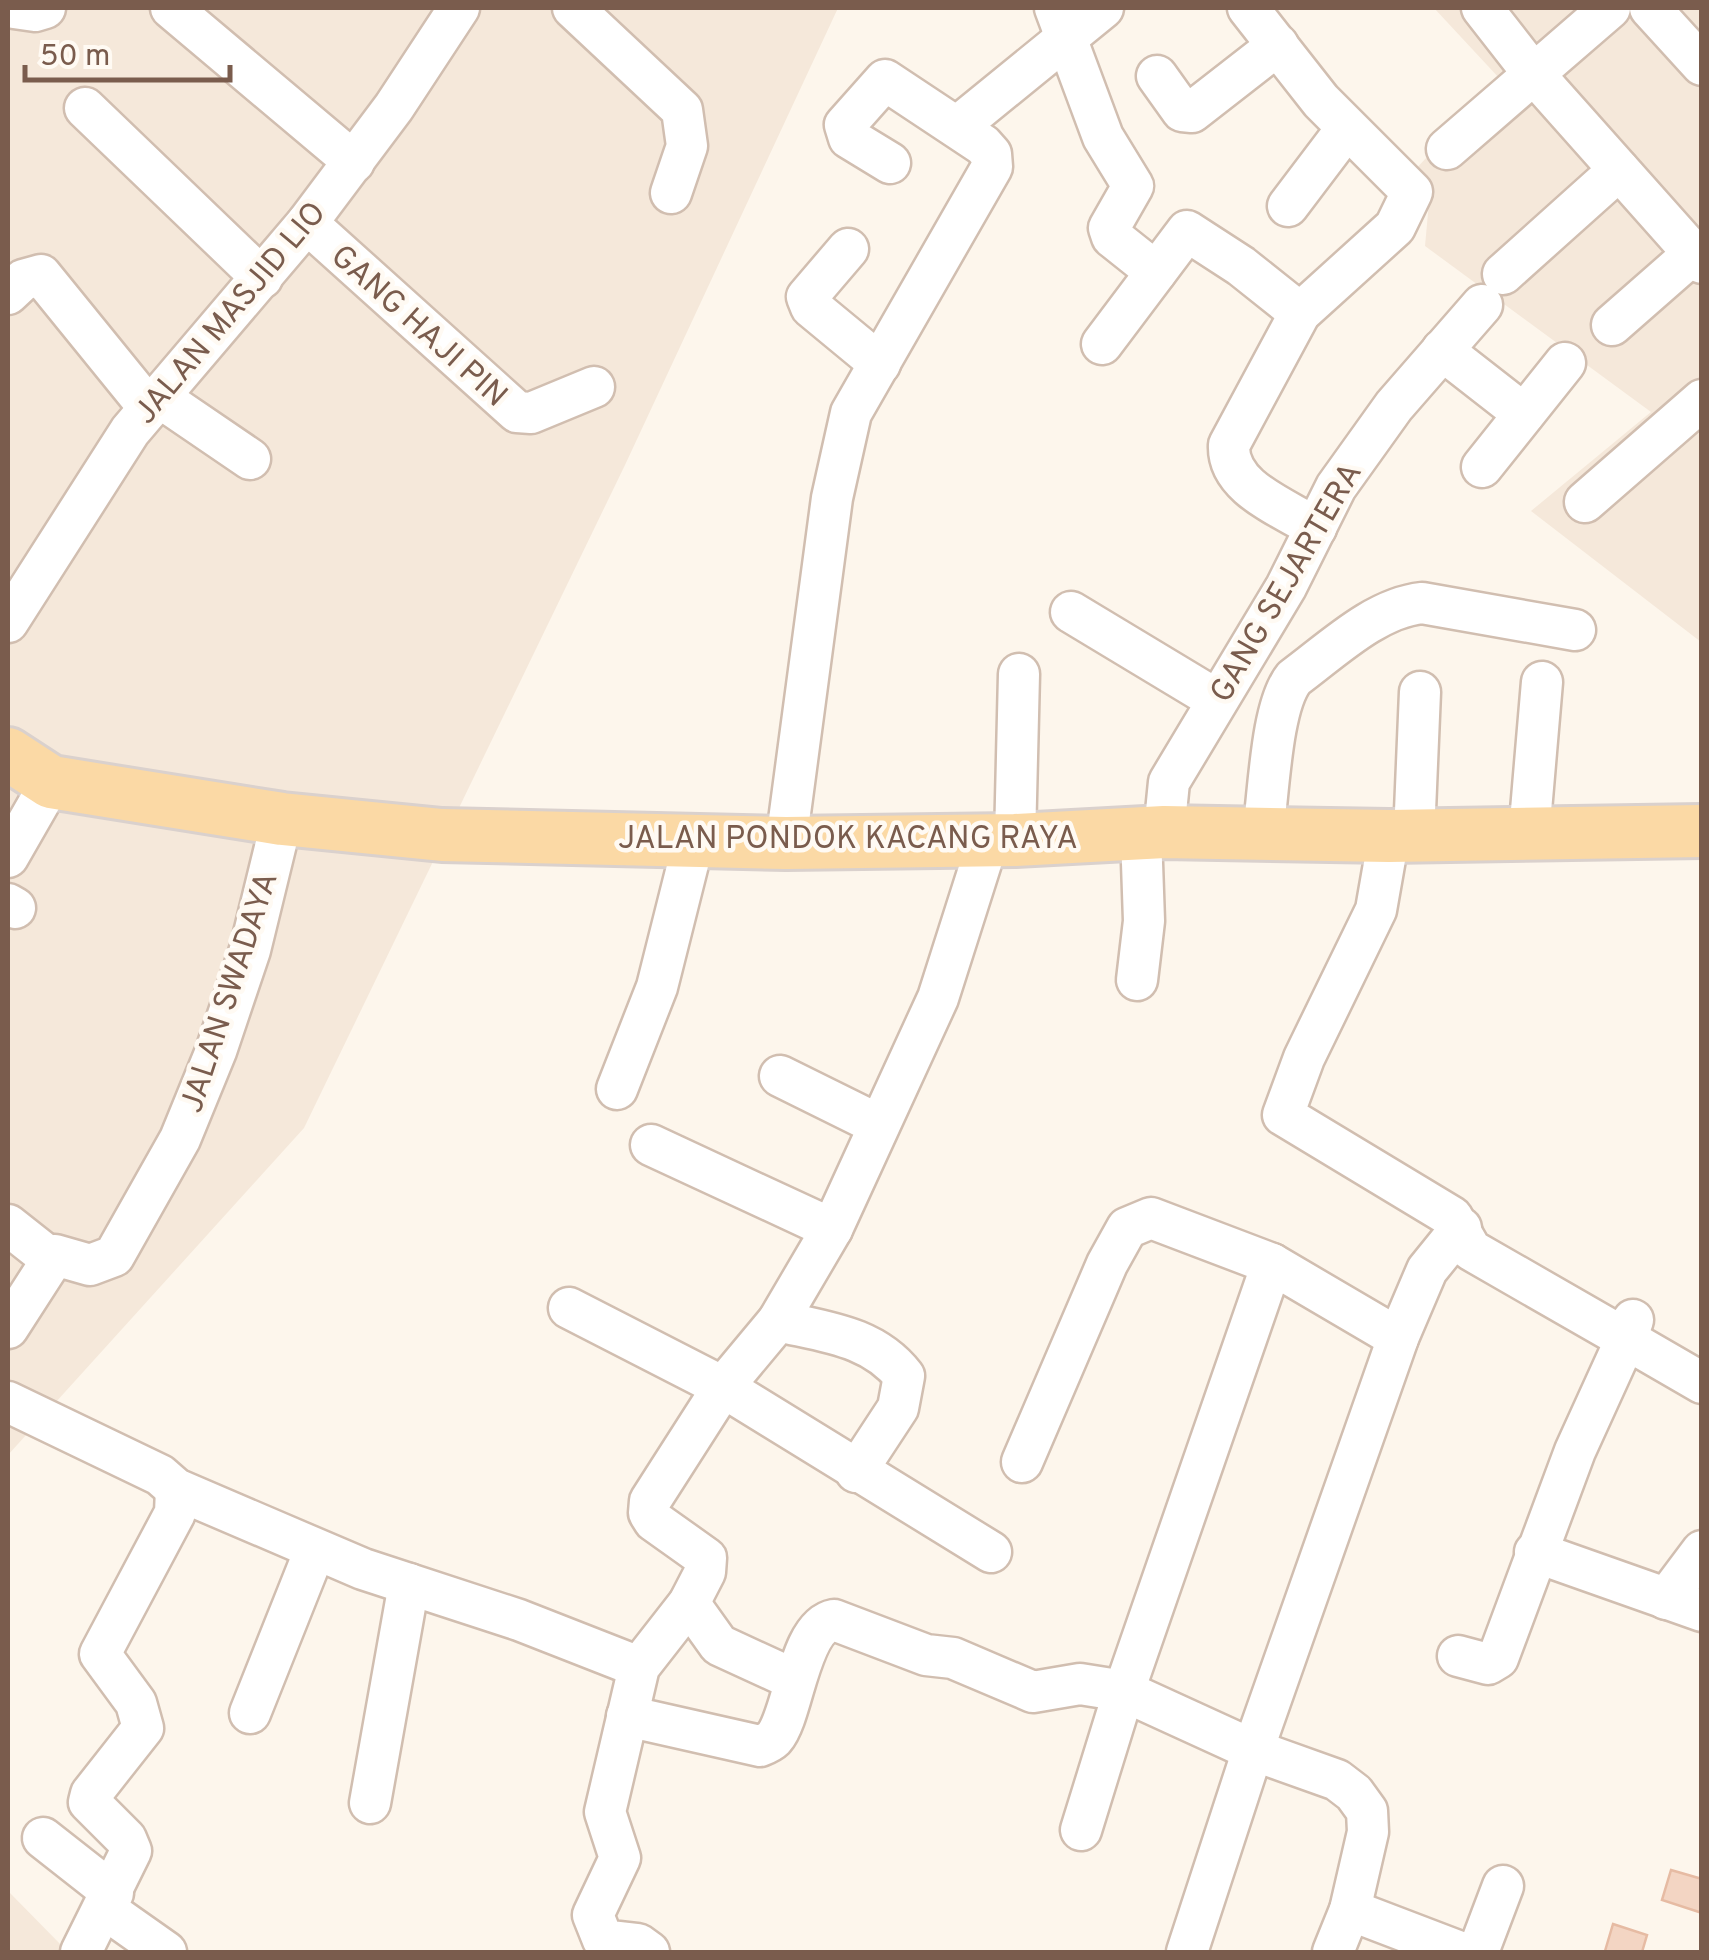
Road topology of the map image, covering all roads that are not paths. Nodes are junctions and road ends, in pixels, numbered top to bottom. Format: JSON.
{"nodes":[{"id":1,"x":14,"y":8,"type":"edge"},
{"id":2,"x":45,"y":8,"type":"edge"},
{"id":3,"x":171,"y":8,"type":"edge"},
{"id":4,"x":459,"y":8,"type":"edge"},
{"id":5,"x":573,"y":8,"type":"edge"},
{"id":6,"x":1104,"y":8,"type":"edge"},
{"id":7,"x":1248,"y":8,"type":"edge"},
{"id":8,"x":1482,"y":8,"type":"edge"},
{"id":9,"x":1610,"y":8,"type":"edge"},
{"id":10,"x":1650,"y":8,"type":"edge"},
{"id":11,"x":1061,"y":23,"type":"edge"},
{"id":12,"x":1278,"y":45,"type":"junction"},
{"id":13,"x":1702,"y":65,"type":"edge"},
{"id":14,"x":1532,"y":72,"type":"junction"},
{"id":15,"x":1158,"y":76,"type":"dead end"},
{"id":16,"x":85,"y":108,"type":"dead end"},
{"id":17,"x":958,"y":127,"type":"junction"},
{"id":18,"x":1347,"y":128,"type":"junction"},
{"id":19,"x":1447,"y":149,"type":"dead end"},
{"id":20,"x":354,"y":162,"type":"junction"},
{"id":21,"x":890,"y":163,"type":"dead end"},
{"id":22,"x":1619,"y":170,"type":"junction"},
{"id":23,"x":671,"y":192,"type":"dead end"},
{"id":24,"x":1288,"y":206,"type":"dead end"},
{"id":25,"x":306,"y":223,"type":"junction"},
{"id":26,"x":848,"y":248,"type":"dead end"},
{"id":27,"x":1697,"y":258,"type":"edge"},
{"id":28,"x":1156,"y":272,"type":"junction"},
{"id":29,"x":262,"y":278,"type":"junction"},
{"id":30,"x":8,"y":294,"type":"edge"},
{"id":31,"x":1300,"y":313,"type":"junction"},
{"id":32,"x":1612,"y":325,"type":"dead end"},
{"id":33,"x":1102,"y":344,"type":"dead end"},
{"id":34,"x":1442,"y":350,"type":"junction"},
{"id":35,"x":1564,"y":363,"type":"dead end"},
{"id":36,"x":880,"y":364,"type":"junction"},
{"id":37,"x":594,"y":387,"type":"dead end"},
{"id":38,"x":1702,"y":400,"type":"edge"},
{"id":39,"x":154,"y":403,"type":"junction"},
{"id":40,"x":1524,"y":414,"type":"junction"},
{"id":41,"x":250,"y":459,"type":"dead end"},
{"id":42,"x":1482,"y":467,"type":"dead end"},
{"id":43,"x":1585,"y":502,"type":"dead end"},
{"id":44,"x":1316,"y":528,"type":"junction"},
{"id":45,"x":1071,"y":612,"type":"dead end"},
{"id":46,"x":8,"y":622,"type":"edge"},
{"id":47,"x":1575,"y":630,"type":"dead end"},
{"id":48,"x":1019,"y":674,"type":"dead end"},
{"id":49,"x":1542,"y":682,"type":"dead end"},
{"id":50,"x":1420,"y":692,"type":"dead end"},
{"id":51,"x":1217,"y":700,"type":"junction"},
{"id":52,"x":8,"y":754,"type":"edge"},
{"id":53,"x":51,"y":782,"type":"junction"},
{"id":54,"x":282,"y":820,"type":"junction"},
{"id":55,"x":1702,"y":831,"type":"edge"},
{"id":56,"x":1264,"y":832,"type":"junction"},
{"id":57,"x":1152,"y":833,"type":"junction"},
{"id":58,"x":1529,"y":834,"type":"junction"},
{"id":59,"x":1402,"y":835,"type":"junction"},
{"id":60,"x":694,"y":840,"type":"junction"},
{"id":61,"x":1002,"y":841,"type":"junction"},
{"id":62,"x":786,"y":844,"type":"junction"},
{"id":63,"x":8,"y":857,"type":"edge"},
{"id":64,"x":1137,"y":980,"type":"dead end"},
{"id":65,"x":780,"y":1076,"type":"dead end"},
{"id":66,"x":618,"y":1088,"type":"dead end"},
{"id":67,"x":879,"y":1126,"type":"junction"},
{"id":68,"x":651,"y":1144,"type":"dead end"},
{"id":69,"x":8,"y":1225,"type":"edge"},
{"id":70,"x":1461,"y":1228,"type":"junction"},
{"id":71,"x":832,"y":1229,"type":"junction"},
{"id":72,"x":51,"y":1259,"type":"junction"},
{"id":73,"x":1272,"y":1264,"type":"junction"},
{"id":74,"x":569,"y":1308,"type":"dead end"},
{"id":75,"x":778,"y":1321,"type":"junction"},
{"id":76,"x":8,"y":1328,"type":"edge"},
{"id":77,"x":1630,"y":1330,"type":"junction"},
{"id":78,"x":1398,"y":1338,"type":"junction"},
{"id":79,"x":1702,"y":1383,"type":"edge"},
{"id":80,"x":723,"y":1387,"type":"junction"},
{"id":81,"x":8,"y":1402,"type":"edge"},
{"id":82,"x":1022,"y":1462,"type":"dead end"},
{"id":83,"x":856,"y":1472,"type":"junction"},
{"id":84,"x":176,"y":1489,"type":"junction"},
{"id":85,"x":315,"y":1550,"type":"junction"},
{"id":86,"x":991,"y":1552,"type":"dead end"},
{"id":87,"x":1535,"y":1552,"type":"junction"},
{"id":88,"x":1702,"y":1552,"type":"edge"},
{"id":89,"x":409,"y":1584,"type":"junction"},
{"id":90,"x":689,"y":1604,"type":"junction"},
{"id":91,"x":1684,"y":1605,"type":"edge"},
{"id":92,"x":1458,"y":1656,"type":"dead end"},
{"id":93,"x":639,"y":1667,"type":"junction"},
{"id":94,"x":795,"y":1680,"type":"junction"},
{"id":95,"x":1124,"y":1692,"type":"junction"},
{"id":96,"x":250,"y":1713,"type":"dead end"},
{"id":97,"x":627,"y":1716,"type":"junction"},
{"id":98,"x":1252,"y":1750,"type":"junction"},
{"id":99,"x":370,"y":1803,"type":"dead end"},
{"id":100,"x":1081,"y":1830,"type":"dead end"},
{"id":101,"x":43,"y":1838,"type":"dead end"},
{"id":102,"x":1504,"y":1886,"type":"dead end"},
{"id":103,"x":109,"y":1901,"type":"junction"},
{"id":104,"x":1350,"y":1910,"type":"junction"},
{"id":105,"x":81,"y":1952,"type":"edge"},
{"id":106,"x":166,"y":1952,"type":"edge"},
{"id":107,"x":649,"y":1952,"type":"edge"},
{"id":108,"x":1187,"y":1952,"type":"edge"},
{"id":109,"x":1332,"y":1952,"type":"edge"},
{"id":110,"x":1460,"y":1952,"type":"edge"},
{"id":111,"x":1478,"y":1952,"type":"edge"}],
"edges":[{"from":1,"to":2,"type":"street"},
{"from":3,"to":20,"type":"street"},
{"from":4,"to":20,"type":"street","name":"JALAN MASJID LIO"},
{"from":5,"to":23,"type":"street"},
{"from":6,"to":11,"type":"street"},
{"from":7,"to":12,"type":"street"},
{"from":8,"to":14,"type":"street"},
{"from":9,"to":14,"type":"street"},
{"from":10,"to":13,"type":"street"},
{"from":11,"to":17,"type":"street"},
{"from":11,"to":28,"type":"street"},
{"from":12,"to":15,"type":"street"},
{"from":12,"to":18,"type":"street"},
{"from":14,"to":19,"type":"street"},
{"from":14,"to":22,"type":"street"},
{"from":16,"to":29,"type":"street"},
{"from":17,"to":21,"type":"street"},
{"from":17,"to":36,"type":"street"},
{"from":18,"to":24,"type":"street"},
{"from":18,"to":31,"type":"street"},
{"from":20,"to":25,"type":"street","name":"JALAN MASJID LIO"},
{"from":22,"to":27,"type":"street"},
{"from":22,"to":34,"type":"street","name":"GANG SEJARTERA"},
{"from":25,"to":29,"type":"street","name":"JALAN MASJID LIO"},
{"from":25,"to":37,"type":"street","name":"GANG HAJI PIN"},
{"from":26,"to":36,"type":"street"},
{"from":27,"to":32,"type":"street"},
{"from":28,"to":31,"type":"street"},
{"from":28,"to":33,"type":"street"},
{"from":29,"to":39,"type":"street","name":"JALAN MASJID LIO"},
{"from":30,"to":39,"type":"street"},
{"from":31,"to":44,"type":"street"},
{"from":34,"to":40,"type":"street"},
{"from":34,"to":44,"type":"street","name":"GANG SEJARTERA"},
{"from":35,"to":40,"type":"street"},
{"from":36,"to":62,"type":"street"},
{"from":38,"to":43,"type":"street"},
{"from":39,"to":41,"type":"street"},
{"from":39,"to":46,"type":"street","name":"JALAN MASJID LIO"},
{"from":40,"to":42,"type":"street"},
{"from":44,"to":51,"type":"street","name":"GANG SEJARTERA"},
{"from":45,"to":51,"type":"street"},
{"from":47,"to":56,"type":"street"},
{"from":48,"to":61,"type":"street"},
{"from":49,"to":58,"type":"street"},
{"from":50,"to":59,"type":"street"},
{"from":51,"to":57,"type":"street","name":"GANG SEJARTERA"},
{"from":52,"to":53,"type":"main road","name":"JALAN PONDOK KACANG RAYA"},
{"from":53,"to":54,"type":"main road","name":"JALAN PONDOK KACANG RAYA"},
{"from":53,"to":63,"type":"street"},
{"from":54,"to":60,"type":"main road","name":"JALAN PONDOK KACANG RAYA"},
{"from":54,"to":72,"type":"street","name":"JALAN SWADAYA"},
{"from":55,"to":58,"type":"main road","name":"JALAN PONDOK KACANG RAYA"},
{"from":56,"to":57,"type":"main road","name":"JALAN PONDOK KACANG RAYA"},
{"from":56,"to":59,"type":"main road","name":"JALAN PONDOK KACANG RAYA"},
{"from":57,"to":61,"type":"main road","name":"JALAN PONDOK KACANG RAYA"},
{"from":57,"to":64,"type":"street","name":"GANG SEJARTERA"},
{"from":58,"to":59,"type":"main road","name":"JALAN PONDOK KACANG RAYA"},
{"from":59,"to":70,"type":"street"},
{"from":60,"to":62,"type":"main road","name":"JALAN PONDOK KACANG RAYA"},
{"from":60,"to":66,"type":"street"},
{"from":61,"to":62,"type":"main road","name":"JALAN PONDOK KACANG RAYA"},
{"from":61,"to":67,"type":"street"},
{"from":65,"to":67,"type":"street"},
{"from":67,"to":71,"type":"street"},
{"from":68,"to":71,"type":"street"},
{"from":69,"to":72,"type":"street"},
{"from":70,"to":77,"type":"street"},
{"from":70,"to":78,"type":"street"},
{"from":71,"to":75,"type":"street"},
{"from":72,"to":76,"type":"street"},
{"from":73,"to":78,"type":"street"},
{"from":73,"to":82,"type":"street"},
{"from":73,"to":95,"type":"street"},
{"from":74,"to":80,"type":"street"},
{"from":75,"to":80,"type":"street"},
{"from":75,"to":83,"type":"street"},
{"from":77,"to":79,"type":"street"},
{"from":77,"to":87,"type":"street"},
{"from":78,"to":98,"type":"street"},
{"from":80,"to":83,"type":"street"},
{"from":80,"to":90,"type":"street"},
{"from":81,"to":84,"type":"street"},
{"from":83,"to":86,"type":"street"},
{"from":84,"to":85,"type":"street"},
{"from":84,"to":103,"type":"street"},
{"from":85,"to":89,"type":"street"},
{"from":85,"to":96,"type":"street"},
{"from":87,"to":91,"type":"street"},
{"from":87,"to":92,"type":"street"},
{"from":88,"to":91,"type":"street"},
{"from":89,"to":93,"type":"street"},
{"from":89,"to":99,"type":"street"},
{"from":90,"to":93,"type":"street"},
{"from":90,"to":94,"type":"street"},
{"from":93,"to":97,"type":"street"},
{"from":94,"to":95,"type":"street"},
{"from":94,"to":97,"type":"street"},
{"from":95,"to":98,"type":"street"},
{"from":95,"to":100,"type":"street"},
{"from":97,"to":107,"type":"street"},
{"from":98,"to":104,"type":"street"},
{"from":98,"to":108,"type":"street"},
{"from":101,"to":103,"type":"street"},
{"from":102,"to":111,"type":"street"},
{"from":103,"to":105,"type":"street"},
{"from":103,"to":106,"type":"street"},
{"from":104,"to":109,"type":"street"},
{"from":104,"to":110,"type":"street"}]}
